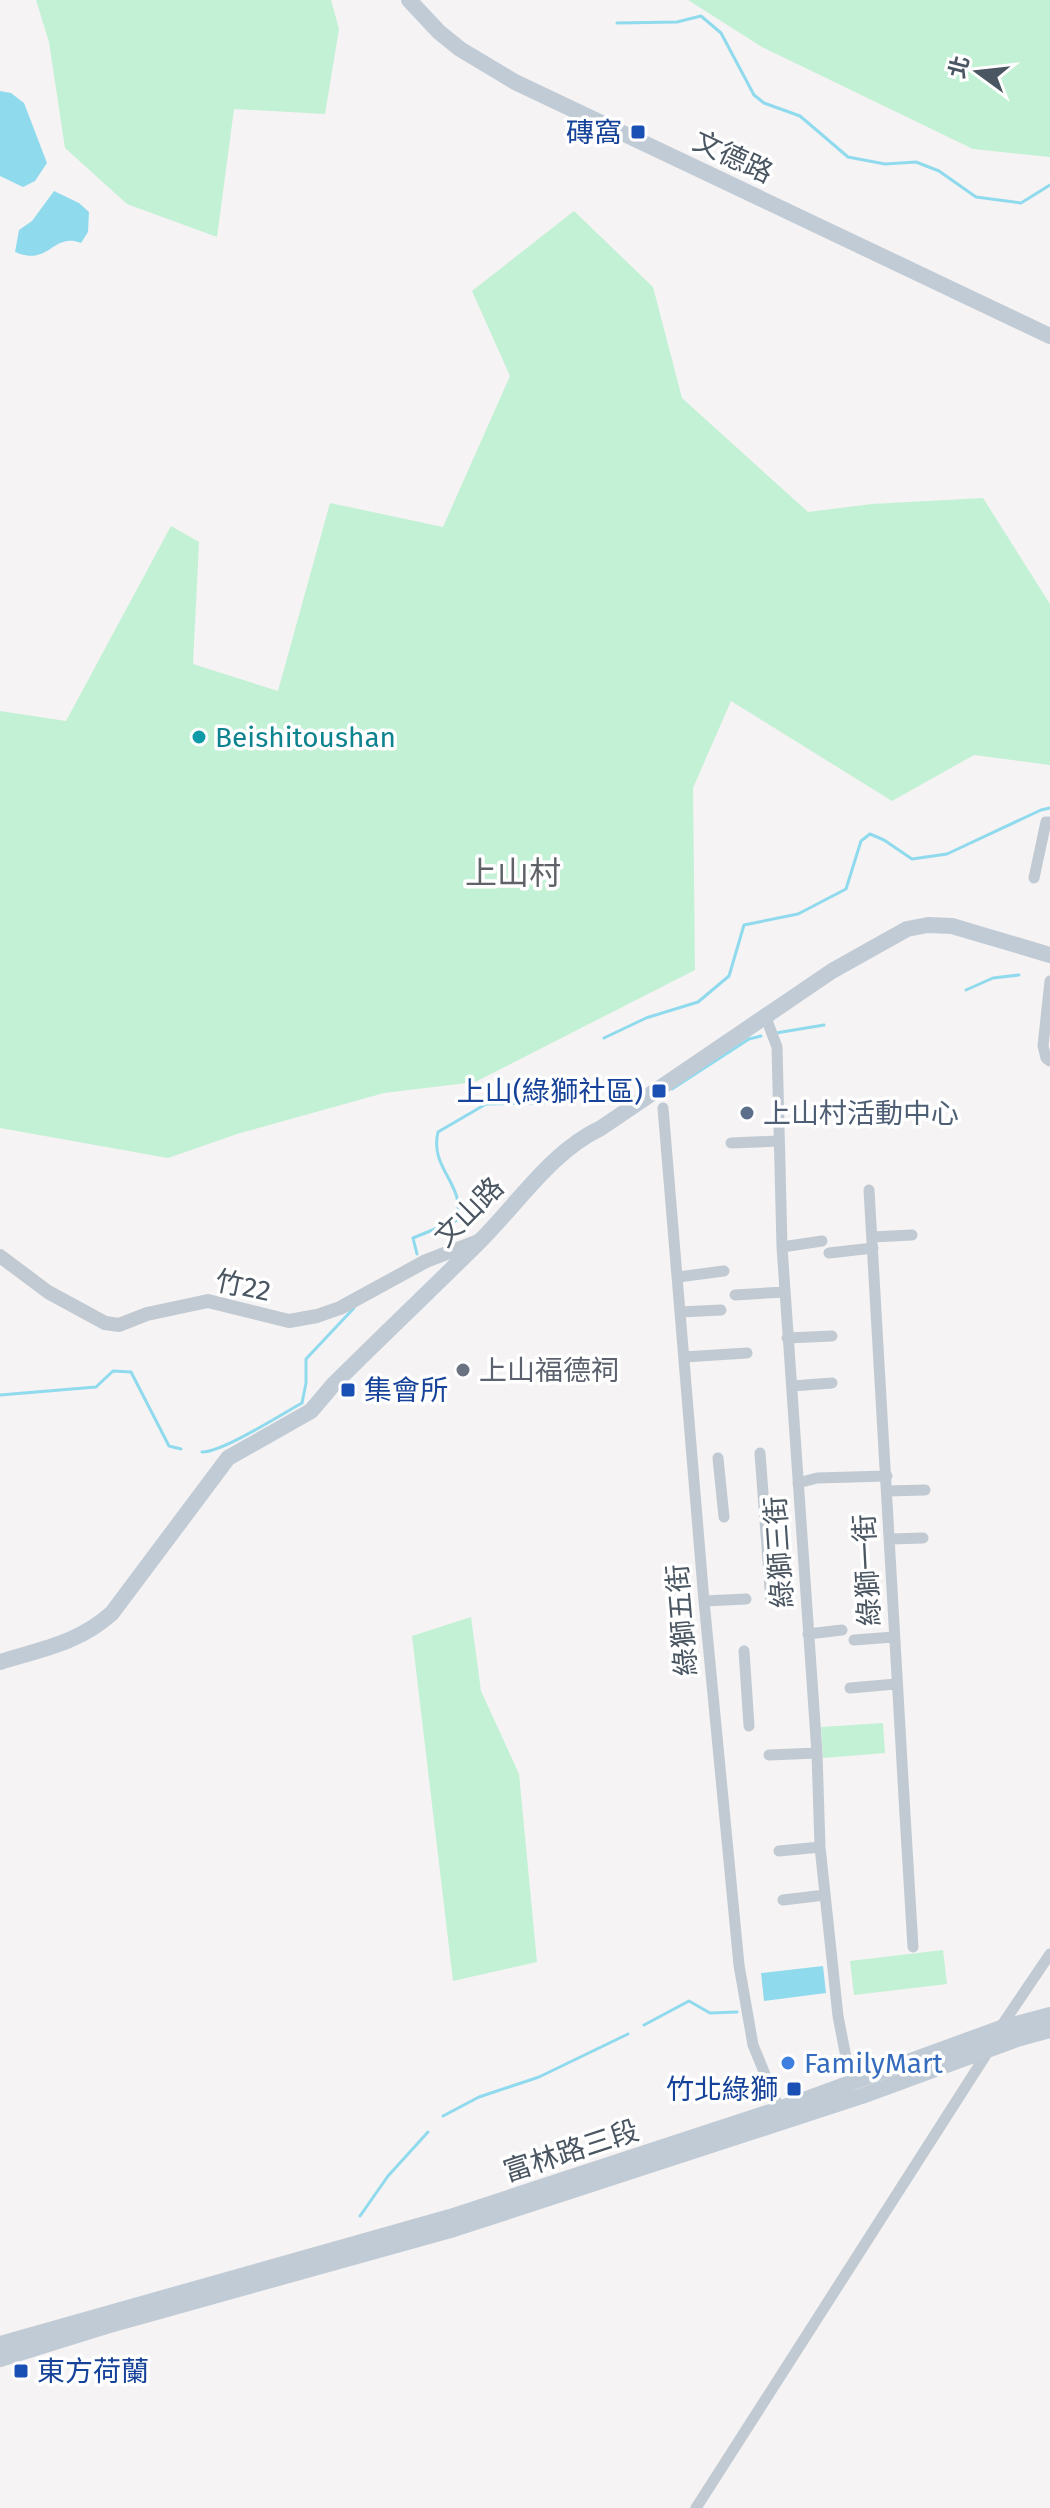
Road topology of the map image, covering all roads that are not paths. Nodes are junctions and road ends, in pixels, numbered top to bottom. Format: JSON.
{"nodes":[{"id":1,"x":409,"y":0,"type":"edge"},
{"id":2,"x":1050,"y":336,"type":"edge"},
{"id":3,"x":1050,"y":822,"type":"edge"},
{"id":4,"x":1034,"y":878,"type":"dead end"},
{"id":5,"x":1050,"y":955,"type":"edge"},
{"id":6,"x":1050,"y":981,"type":"edge"},
{"id":7,"x":766,"y":1018,"type":"junction"},
{"id":8,"x":1050,"y":1061,"type":"edge"},
{"id":9,"x":663,"y":1108,"type":"dead end"},
{"id":10,"x":779,"y":1141,"type":"junction"},
{"id":11,"x":731,"y":1143,"type":"dead end"},
{"id":12,"x":869,"y":1190,"type":"dead end"},
{"id":13,"x":912,"y":1235,"type":"dead end"},
{"id":14,"x":481,"y":1240,"type":"junction"},
{"id":15,"x":822,"y":1241,"type":"dead end"},
{"id":16,"x":873,"y":1242,"type":"junction"},
{"id":17,"x":782,"y":1247,"type":"junction"},
{"id":18,"x":829,"y":1253,"type":"dead end"},
{"id":19,"x":0,"y":1256,"type":"edge"},
{"id":20,"x":724,"y":1271,"type":"dead end"},
{"id":21,"x":678,"y":1277,"type":"junction"},
{"id":22,"x":784,"y":1292,"type":"junction"},
{"id":23,"x":735,"y":1295,"type":"dead end"},
{"id":24,"x":721,"y":1310,"type":"dead end"},
{"id":25,"x":680,"y":1312,"type":"junction"},
{"id":26,"x":832,"y":1336,"type":"dead end"},
{"id":27,"x":787,"y":1338,"type":"junction"},
{"id":28,"x":747,"y":1353,"type":"dead end"},
{"id":29,"x":684,"y":1357,"type":"junction"},
{"id":30,"x":832,"y":1383,"type":"dead end"},
{"id":31,"x":792,"y":1386,"type":"junction"},
{"id":32,"x":760,"y":1453,"type":"dead end"},
{"id":33,"x":718,"y":1458,"type":"dead end"},
{"id":34,"x":887,"y":1476,"type":"junction"},
{"id":35,"x":798,"y":1483,"type":"junction"},
{"id":36,"x":925,"y":1490,"type":"dead end"},
{"id":37,"x":887,"y":1491,"type":"junction"},
{"id":38,"x":724,"y":1517,"type":"dead end"},
{"id":39,"x":923,"y":1538,"type":"dead end"},
{"id":40,"x":890,"y":1539,"type":"junction"},
{"id":41,"x":746,"y":1599,"type":"dead end"},
{"id":42,"x":704,"y":1601,"type":"junction"},
{"id":43,"x":771,"y":1601,"type":"dead end"},
{"id":44,"x":842,"y":1630,"type":"dead end"},
{"id":45,"x":808,"y":1634,"type":"junction"},
{"id":46,"x":894,"y":1637,"type":"junction"},
{"id":47,"x":854,"y":1640,"type":"dead end"},
{"id":48,"x":744,"y":1651,"type":"dead end"},
{"id":49,"x":0,"y":1662,"type":"edge"},
{"id":50,"x":896,"y":1684,"type":"junction"},
{"id":51,"x":850,"y":1688,"type":"dead end"},
{"id":52,"x":749,"y":1726,"type":"dead end"},
{"id":53,"x":817,"y":1753,"type":"junction"},
{"id":54,"x":769,"y":1755,"type":"dead end"},
{"id":55,"x":820,"y":1847,"type":"junction"},
{"id":56,"x":779,"y":1851,"type":"dead end"},
{"id":57,"x":825,"y":1895,"type":"junction"},
{"id":58,"x":783,"y":1900,"type":"dead end"},
{"id":59,"x":913,"y":1947,"type":"dead end"},
{"id":60,"x":1050,"y":1954,"type":"edge"},
{"id":61,"x":1050,"y":2015,"type":"edge"},
{"id":62,"x":1001,"y":2028,"type":"junction"},
{"id":63,"x":1050,"y":2030,"type":"edge"},
{"id":64,"x":990,"y":2049,"type":"junction"},
{"id":65,"x":851,"y":2083,"type":"junction"},
{"id":66,"x":782,"y":2115,"type":"junction"},
{"id":67,"x":104,"y":2320,"type":"junction"},
{"id":68,"x":0,"y":2344,"type":"edge"},
{"id":69,"x":0,"y":2359,"type":"edge"},
{"id":70,"x":696,"y":2508,"type":"edge"}],
"edges":[{"from":1,"to":2,"type":"main road","name":"文德路"},
{"from":3,"to":4,"type":"street"},
{"from":5,"to":7,"type":"main road","name":"文山路"},
{"from":6,"to":8,"type":"street"},
{"from":7,"to":10,"type":"street","name":"綠獅三街"},
{"from":7,"to":14,"type":"main road","name":"文山路"},
{"from":9,"to":21,"type":"street","name":"綠獅五街"},
{"from":10,"to":11,"type":"street"},
{"from":10,"to":17,"type":"street","name":"綠獅三街"},
{"from":12,"to":16,"type":"street","name":"綠獅一街"},
{"from":13,"to":16,"type":"street"},
{"from":14,"to":19,"type":"street","name":"竹22","number":"竹22"},
{"from":14,"to":49,"type":"main road","name":"文山路"},
{"from":15,"to":17,"type":"street"},
{"from":16,"to":18,"type":"street"},
{"from":16,"to":34,"type":"street","name":"綠獅一街"},
{"from":17,"to":22,"type":"street","name":"綠獅三街"},
{"from":20,"to":21,"type":"street"},
{"from":21,"to":25,"type":"street","name":"綠獅五街"},
{"from":22,"to":23,"type":"street"},
{"from":22,"to":27,"type":"street","name":"綠獅三街"},
{"from":24,"to":25,"type":"street"},
{"from":25,"to":29,"type":"street","name":"綠獅五街"},
{"from":26,"to":27,"type":"street"},
{"from":27,"to":31,"type":"street","name":"綠獅三街"},
{"from":28,"to":29,"type":"street"},
{"from":29,"to":42,"type":"street","name":"綠獅五街"},
{"from":30,"to":31,"type":"street"},
{"from":31,"to":35,"type":"street","name":"綠獅三街"},
{"from":32,"to":43,"type":"street"},
{"from":33,"to":38,"type":"street"},
{"from":34,"to":35,"type":"street"},
{"from":34,"to":37,"type":"street","name":"綠獅一街"},
{"from":35,"to":45,"type":"street","name":"綠獅三街"},
{"from":36,"to":37,"type":"street"},
{"from":37,"to":40,"type":"street","name":"綠獅一街"},
{"from":39,"to":40,"type":"street"},
{"from":40,"to":46,"type":"street","name":"綠獅一街"},
{"from":41,"to":42,"type":"street"},
{"from":42,"to":66,"type":"street","name":"綠獅五街"},
{"from":44,"to":45,"type":"street"},
{"from":45,"to":53,"type":"street","name":"綠獅三街"},
{"from":46,"to":47,"type":"street"},
{"from":46,"to":50,"type":"street","name":"綠獅一街"},
{"from":48,"to":52,"type":"street"},
{"from":50,"to":51,"type":"street"},
{"from":50,"to":59,"type":"street","name":"綠獅一街"},
{"from":53,"to":54,"type":"street"},
{"from":53,"to":55,"type":"street","name":"綠獅三街"},
{"from":55,"to":56,"type":"street"},
{"from":55,"to":57,"type":"street","name":"綠獅三街"},
{"from":57,"to":58,"type":"street"},
{"from":57,"to":65,"type":"street","name":"綠獅三街"},
{"from":60,"to":62,"type":"street"},
{"from":61,"to":62,"type":"main road","name":"富林路三段"},
{"from":62,"to":64,"type":"street"},
{"from":62,"to":65,"type":"main road","name":"富林路三段"},
{"from":63,"to":64,"type":"main road","name":"富林路三段"},
{"from":64,"to":66,"type":"main road","name":"富林路三段"},
{"from":64,"to":70,"type":"street"},
{"from":65,"to":66,"type":"main road","name":"富林路三段"},
{"from":66,"to":67,"type":"main road","name":"富林路三段"},
{"from":67,"to":68,"type":"main road"},
{"from":67,"to":69,"type":"main road"}]}
